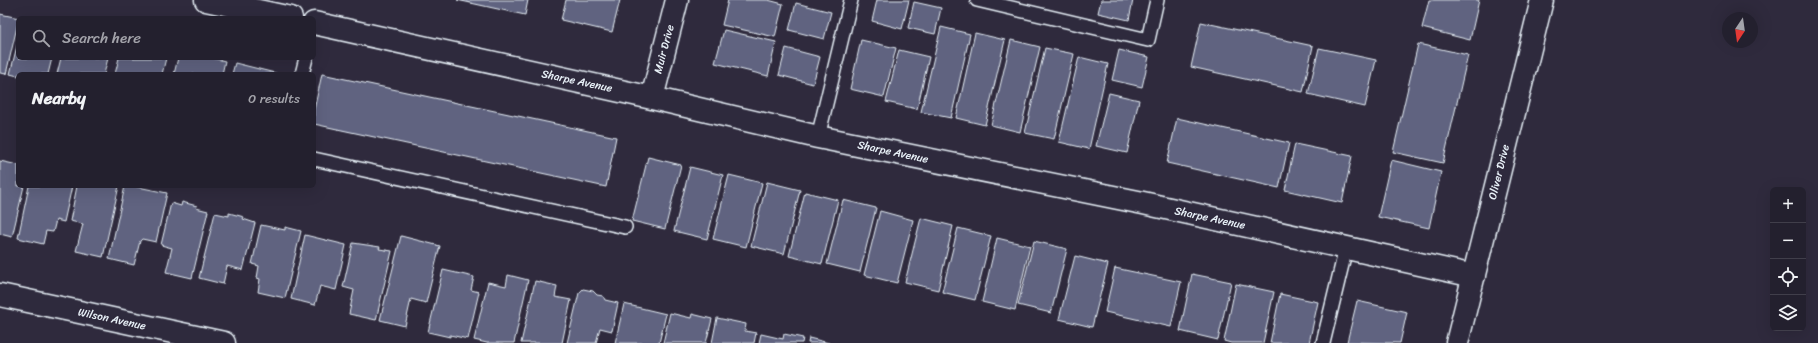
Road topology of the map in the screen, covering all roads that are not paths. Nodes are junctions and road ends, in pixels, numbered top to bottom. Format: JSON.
{"nodes":[{"id":1,"x":678,"y":0,"type":"edge"},
{"id":2,"x":851,"y":0,"type":"edge"},
{"id":3,"x":977,"y":0,"type":"edge"},
{"id":4,"x":1157,"y":0,"type":"edge"},
{"id":5,"x":1542,"y":0,"type":"edge"},
{"id":6,"x":214,"y":1,"type":"edge"},
{"id":7,"x":282,"y":16,"type":"edge"},
{"id":8,"x":316,"y":25,"type":"edge"},
{"id":9,"x":306,"y":60,"type":"edge"},
{"id":10,"x":302,"y":72,"type":"edge"},
{"id":11,"x":652,"y":98,"type":"junction"},
{"id":12,"x":818,"y":136,"type":"junction"},
{"id":13,"x":316,"y":159,"type":"edge"},
{"id":14,"x":625,"y":226,"type":"dead end"},
{"id":15,"x":1346,"y":248,"type":"junction"},
{"id":16,"x":1474,"y":276,"type":"junction"},
{"id":17,"x":0,"y":295,"type":"edge"},
{"id":18,"x":224,"y":343,"type":"edge"},
{"id":19,"x":1323,"y":343,"type":"edge"},
{"id":20,"x":1457,"y":343,"type":"edge"}],
"edges":[{"from":1,"to":11,"type":"street","name":"Muir Drive"},
{"from":2,"to":12,"type":"lane"},
{"from":3,"to":4,"type":"lane"},
{"from":5,"to":16,"type":"street","name":"Oliver Drive"},
{"from":6,"to":7,"type":"street"},
{"from":8,"to":11,"type":"street","name":"Sharpe Avenue"},
{"from":9,"to":10,"type":"lane"},
{"from":11,"to":12,"type":"street","name":"Sharpe Avenue"},
{"from":12,"to":15,"type":"street","name":"Sharpe Avenue"},
{"from":13,"to":14,"type":"lane"},
{"from":15,"to":16,"type":"street","name":"Sharpe Avenue"},
{"from":15,"to":19,"type":"lane"},
{"from":16,"to":20,"type":"street","name":"Oliver Drive"},
{"from":17,"to":18,"type":"street","name":"Wilson Avenue"}]}
